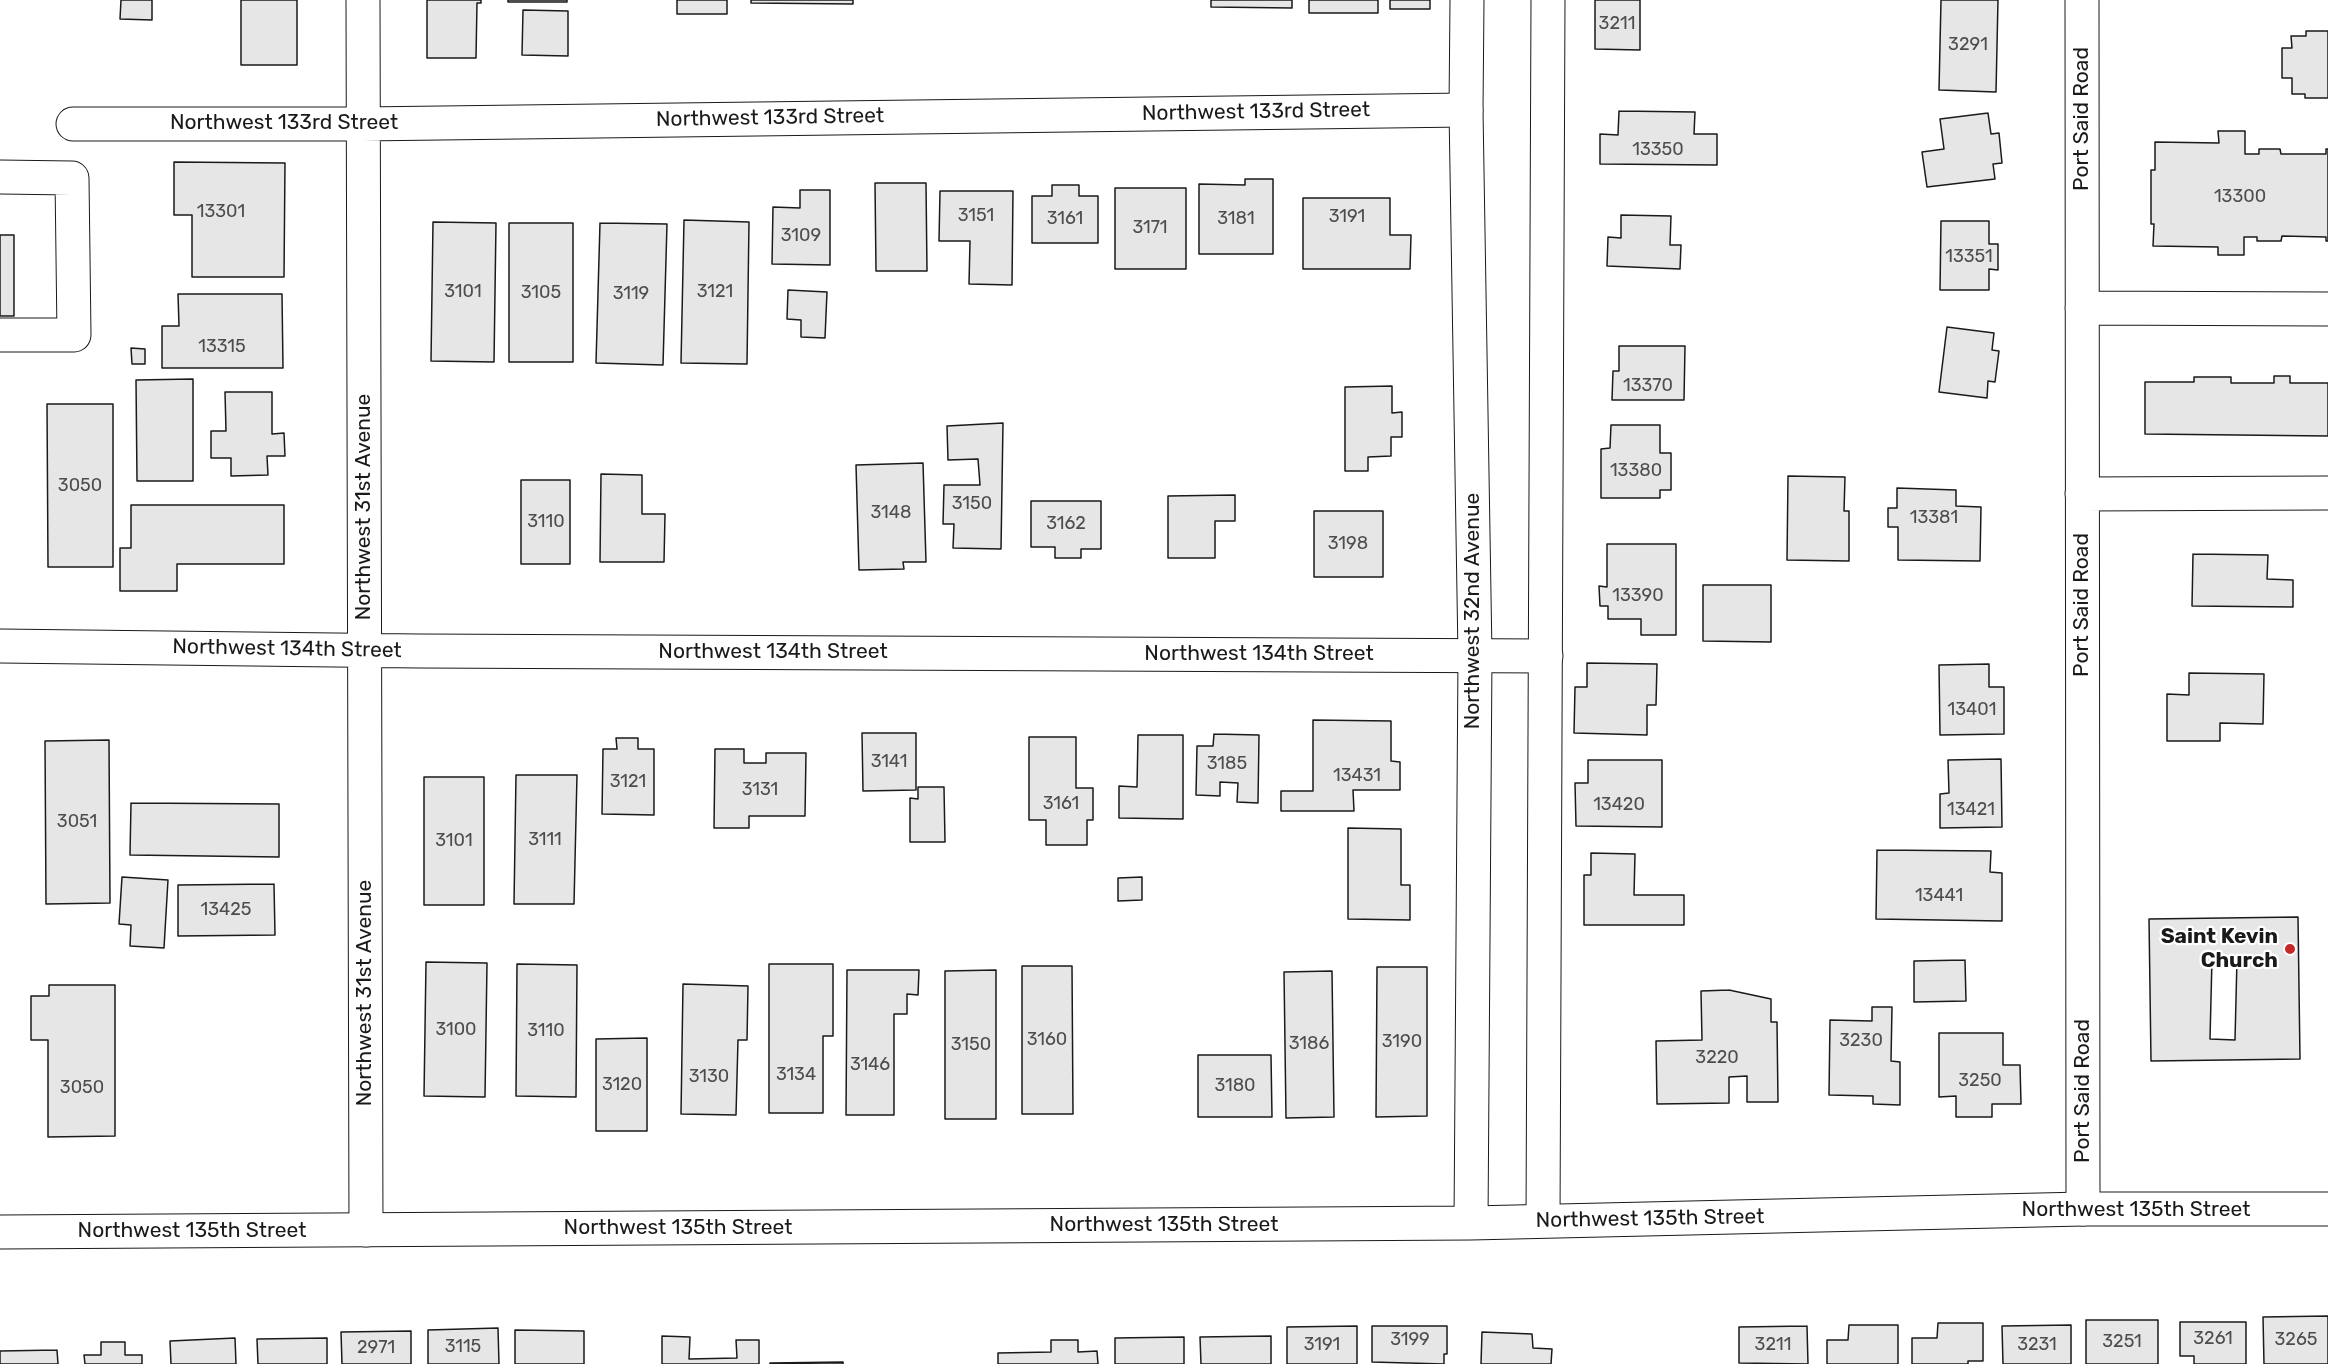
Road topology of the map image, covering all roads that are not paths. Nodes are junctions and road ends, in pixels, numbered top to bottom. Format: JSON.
{"nodes":[{"id":1,"x":363,"y":0,"type":"edge"},
{"id":2,"x":1467,"y":0,"type":"edge"},
{"id":3,"x":1548,"y":0,"type":"edge"},
{"id":4,"x":2082,"y":0,"type":"edge"},
{"id":5,"x":1466,"y":110,"type":"junction"},
{"id":6,"x":73,"y":124,"type":"dead end"},
{"id":7,"x":362,"y":124,"type":"junction"},
{"id":8,"x":0,"y":177,"type":"edge"},
{"id":9,"x":2082,"y":308,"type":"junction"},
{"id":10,"x":2328,"y":309,"type":"edge"},
{"id":11,"x":0,"y":335,"type":"edge"},
{"id":12,"x":2328,"y":493,"type":"edge"},
{"id":13,"x":2082,"y":494,"type":"junction"},
{"id":14,"x":0,"y":646,"type":"edge"},
{"id":15,"x":365,"y":649,"type":"junction"},
{"id":16,"x":1475,"y":655,"type":"junction"},
{"id":17,"x":1546,"y":656,"type":"junction"},
{"id":18,"x":2083,"y":1209,"type":"junction"},
{"id":19,"x":2328,"y":1209,"type":"edge"},
{"id":20,"x":1543,"y":1221,"type":"junction"},
{"id":21,"x":1471,"y":1222,"type":"junction"},
{"id":22,"x":366,"y":1230,"type":"junction"},
{"id":23,"x":0,"y":1232,"type":"edge"}],
"edges":[{"from":1,"to":7,"type":"street","name":"Northwest 31st Avenue"},
{"from":2,"to":5,"type":"street","name":"Northwest 32nd Avenue"},
{"from":3,"to":17,"type":"street"},
{"from":4,"to":9,"type":"street","name":"Port Said Road"},
{"from":5,"to":7,"type":"street","name":"Northwest 133rd Street"},
{"from":5,"to":16,"type":"street","name":"Northwest 32nd Avenue"},
{"from":6,"to":7,"type":"street","name":"Northwest 133rd Street"},
{"from":7,"to":15,"type":"street","name":"Northwest 31st Avenue"},
{"from":8,"to":11,"type":"street"},
{"from":9,"to":10,"type":"street"},
{"from":9,"to":13,"type":"street","name":"Port Said Road"},
{"from":12,"to":13,"type":"street"},
{"from":13,"to":18,"type":"street","name":"Port Said Road"},
{"from":14,"to":15,"type":"street","name":"Northwest 134th Street"},
{"from":15,"to":16,"type":"street","name":"Northwest 134th Street"},
{"from":15,"to":22,"type":"street","name":"Northwest 31st Avenue"},
{"from":16,"to":17,"type":"street","name":"Northwest 134th Street"},
{"from":16,"to":21,"type":"street","name":"Northwest 32nd Avenue"},
{"from":17,"to":20,"type":"street"},
{"from":18,"to":19,"type":"street","name":"Northwest 135th Street"},
{"from":18,"to":20,"type":"street","name":"Northwest 135th Street"},
{"from":20,"to":21,"type":"street","name":"Northwest 135th Street"},
{"from":21,"to":22,"type":"street","name":"Northwest 135th Street"},
{"from":22,"to":23,"type":"street","name":"Northwest 135th Street"}]}
